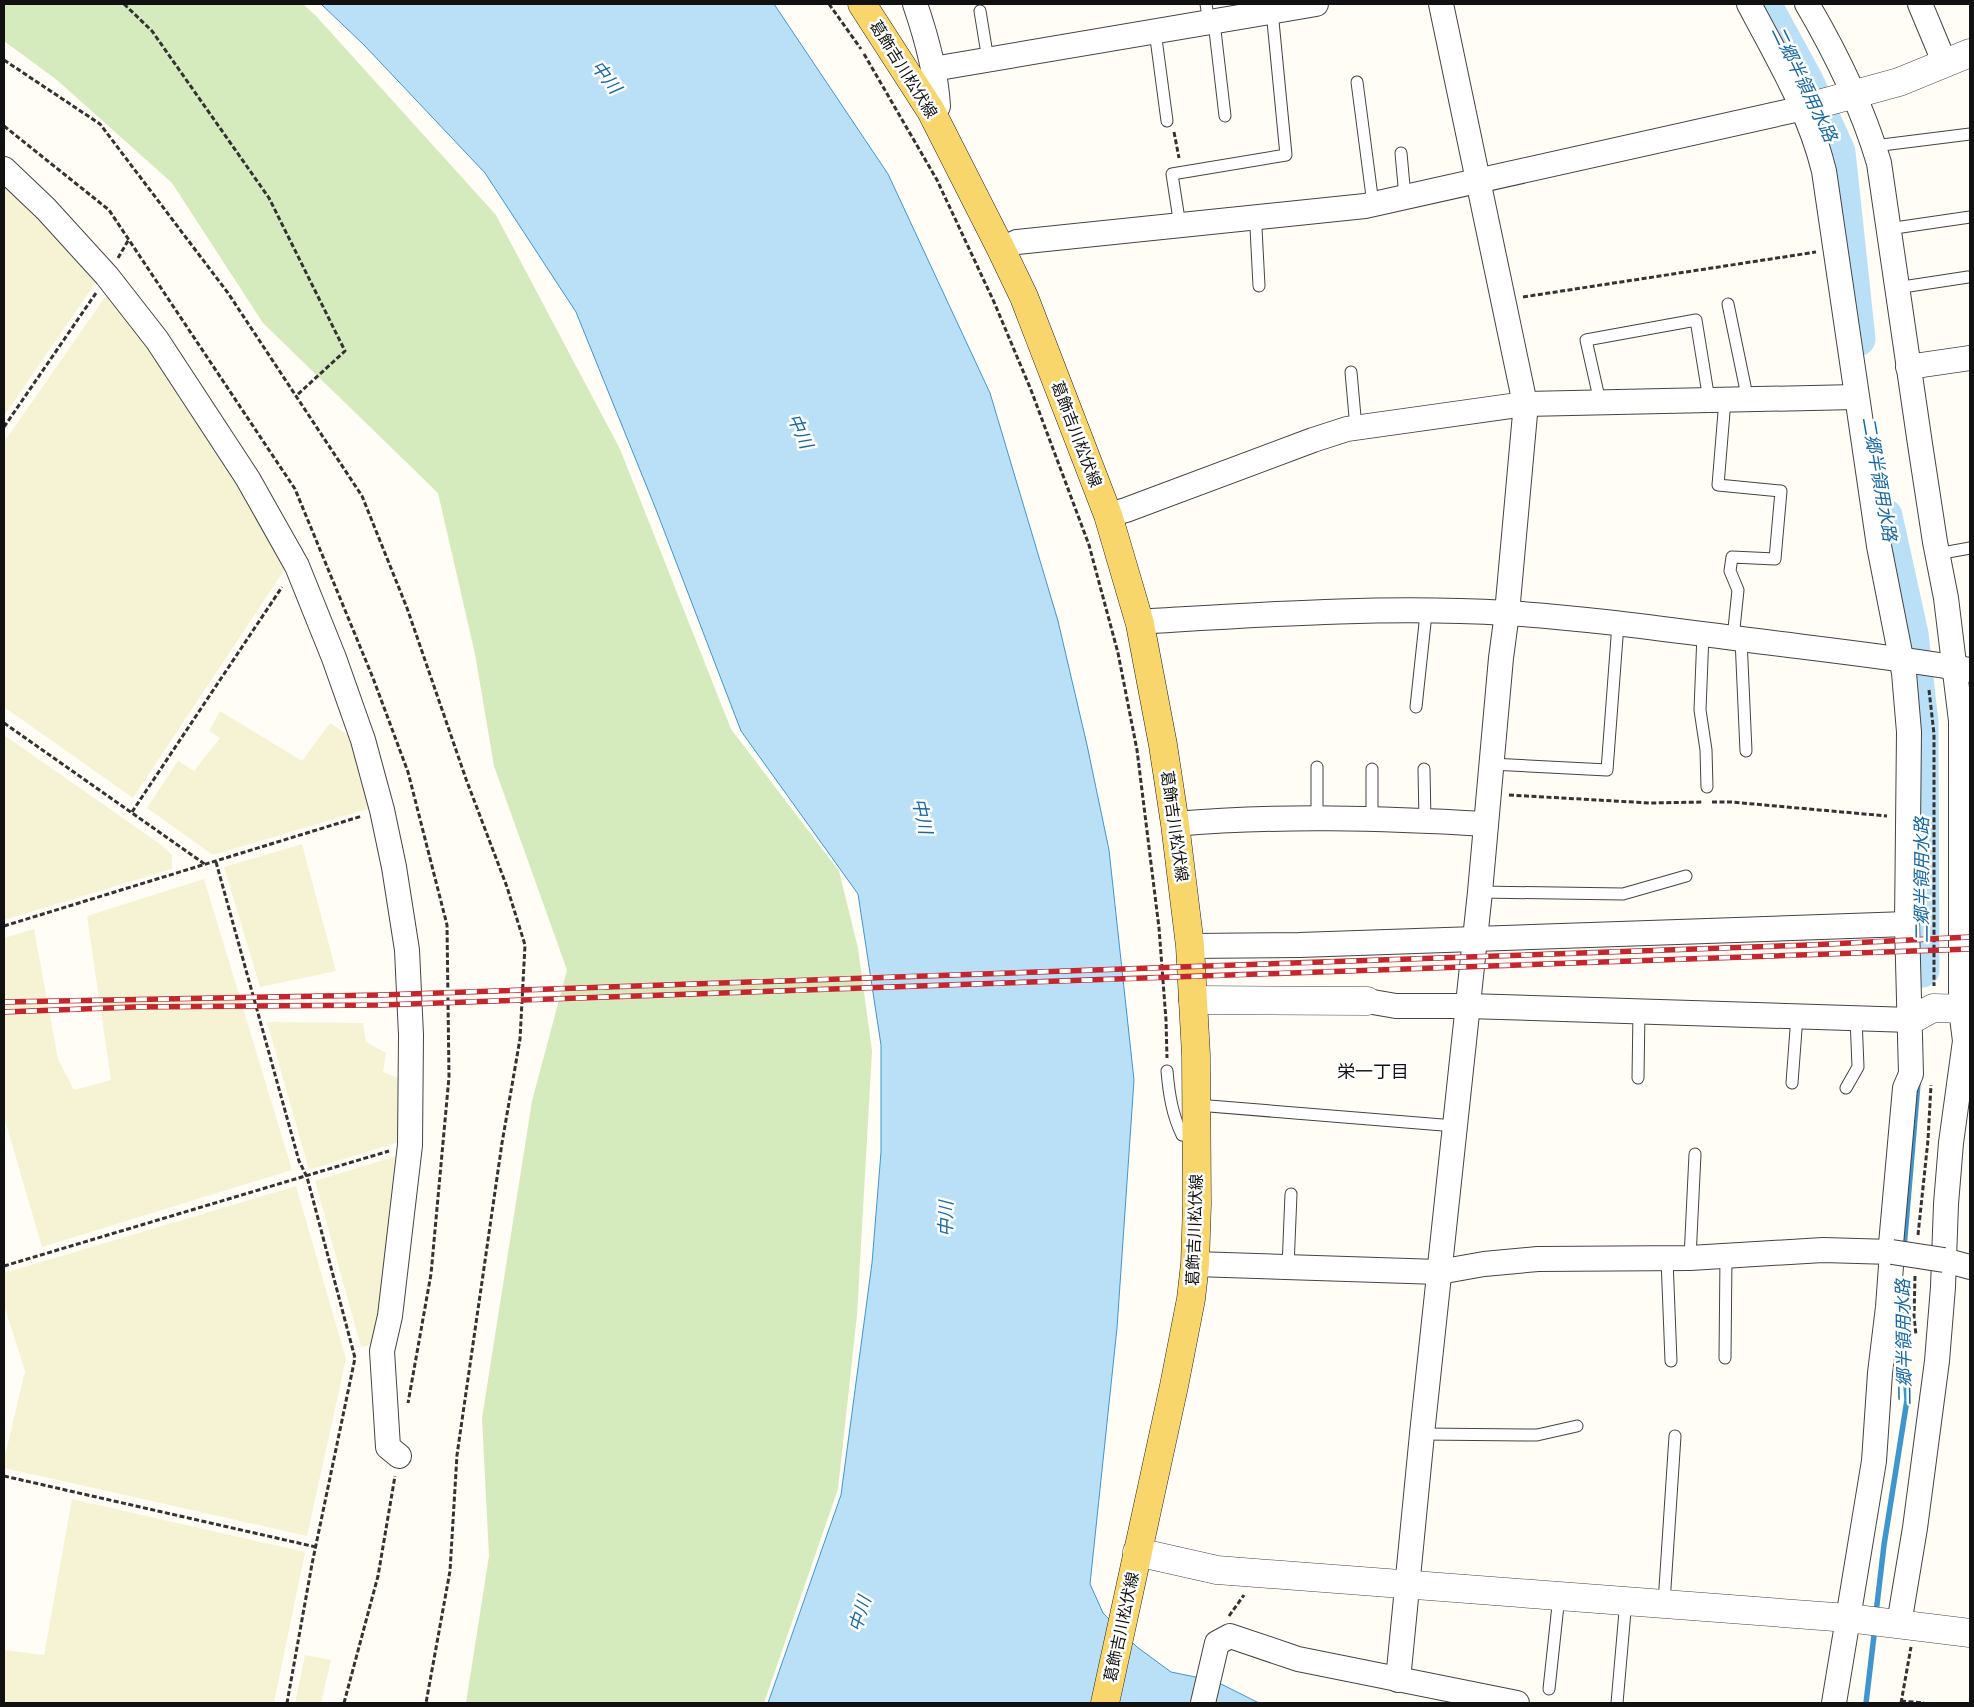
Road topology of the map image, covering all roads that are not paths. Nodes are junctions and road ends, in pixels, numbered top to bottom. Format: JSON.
{"nodes":[{"id":1,"x":862,"y":4,"type":"edge"},
{"id":2,"x":915,"y":4,"type":"edge"},
{"id":3,"x":1316,"y":4,"type":"edge"},
{"id":4,"x":1441,"y":4,"type":"edge"},
{"id":5,"x":1749,"y":4,"type":"edge"},
{"id":6,"x":1807,"y":4,"type":"edge"},
{"id":7,"x":1920,"y":4,"type":"edge"},
{"id":8,"x":980,"y":11,"type":"dead end"},
{"id":9,"x":1272,"y":11,"type":"junction"},
{"id":10,"x":1210,"y":16,"type":"edge"},
{"id":11,"x":1155,"y":31,"type":"junction"},
{"id":12,"x":1970,"y":53,"type":"edge"},
{"id":13,"x":988,"y":60,"type":"junction"},
{"id":14,"x":1945,"y":64,"type":"junction"},
{"id":15,"x":933,"y":69,"type":"junction"},
{"id":16,"x":1357,"y":82,"type":"dead end"},
{"id":17,"x":1854,"y":93,"type":"junction"},
{"id":18,"x":1804,"y":108,"type":"junction"},
{"id":19,"x":931,"y":111,"type":"junction"},
{"id":20,"x":1225,"y":116,"type":"dead end"},
{"id":21,"x":1167,"y":121,"type":"road end"},
{"id":22,"x":1970,"y":134,"type":"edge"},
{"id":23,"x":1874,"y":146,"type":"junction"},
{"id":24,"x":1401,"y":153,"type":"dead end"},
{"id":25,"x":4,"y":169,"type":"edge"},
{"id":26,"x":1478,"y":180,"type":"junction"},
{"id":27,"x":1405,"y":197,"type":"junction"},
{"id":28,"x":1373,"y":204,"type":"junction"},
{"id":29,"x":1970,"y":217,"type":"edge"},
{"id":30,"x":1254,"y":218,"type":"junction"},
{"id":31,"x":1180,"y":226,"type":"junction"},
{"id":32,"x":1888,"y":229,"type":"junction"},
{"id":33,"x":1001,"y":249,"type":"junction"},
{"id":34,"x":1968,"y":277,"type":"dead end"},
{"id":35,"x":1259,"y":286,"type":"dead end"},
{"id":36,"x":1896,"y":288,"type":"junction"},
{"id":37,"x":1728,"y":304,"type":"dead end"},
{"id":38,"x":1970,"y":358,"type":"edge"},
{"id":39,"x":1908,"y":367,"type":"junction"},
{"id":40,"x":1351,"y":372,"type":"dead end"},
{"id":41,"x":1856,"y":397,"type":"junction"},
{"id":42,"x":1727,"y":400,"type":"junction"},
{"id":43,"x":1600,"y":402,"type":"junction"},
{"id":44,"x":1525,"y":404,"type":"junction"},
{"id":45,"x":1356,"y":428,"type":"junction"},
{"id":46,"x":1108,"y":515,"type":"junction"},
{"id":47,"x":1970,"y":548,"type":"edge"},
{"id":48,"x":1937,"y":554,"type":"junction"},
{"id":49,"x":1423,"y":611,"type":"junction"},
{"id":50,"x":1507,"y":613,"type":"junction"},
{"id":51,"x":1140,"y":624,"type":"junction"},
{"id":52,"x":1618,"y":624,"type":"junction"},
{"id":53,"x":1703,"y":634,"type":"junction"},
{"id":54,"x":1737,"y":638,"type":"junction"},
{"id":55,"x":1902,"y":658,"type":"junction"},
{"id":56,"x":1955,"y":667,"type":"edge"},
{"id":57,"x":1416,"y":707,"type":"dead end"},
{"id":58,"x":1746,"y":751,"type":"dead end"},
{"id":59,"x":1491,"y":764,"type":"junction"},
{"id":60,"x":1317,"y":767,"type":"dead end"},
{"id":61,"x":1372,"y":769,"type":"dead end"},
{"id":62,"x":1424,"y":769,"type":"dead end"},
{"id":63,"x":1966,"y":773,"type":"edge"},
{"id":64,"x":1707,"y":787,"type":"dead end"},
{"id":65,"x":1316,"y":818,"type":"junction"},
{"id":66,"x":1372,"y":819,"type":"junction"},
{"id":67,"x":1425,"y":821,"type":"junction"},
{"id":68,"x":1175,"y":824,"type":"junction"},
{"id":69,"x":1486,"y":824,"type":"junction"},
{"id":70,"x":1686,"y":876,"type":"dead end"},
{"id":71,"x":1480,"y":892,"type":"junction"},
{"id":72,"x":1965,"y":892,"type":"edge"},
{"id":73,"x":1907,"y":924,"type":"junction"},
{"id":74,"x":1475,"y":939,"type":"junction"},
{"id":75,"x":1190,"y":946,"type":"junction"},
{"id":76,"x":1193,"y":1000,"type":"junction"},
{"id":77,"x":1367,"y":1002,"type":"joint"},
{"id":78,"x":1467,"y":1006,"type":"junction"},
{"id":79,"x":1966,"y":1009,"type":"edge"},
{"id":80,"x":1639,"y":1012,"type":"junction"},
{"id":81,"x":1797,"y":1016,"type":"junction"},
{"id":82,"x":1856,"y":1018,"type":"junction"},
{"id":83,"x":1911,"y":1020,"type":"junction"},
{"id":84,"x":1167,"y":1071,"type":"road end"},
{"id":85,"x":1638,"y":1078,"type":"dead end"},
{"id":86,"x":1792,"y":1083,"type":"dead end"},
{"id":87,"x":1846,"y":1088,"type":"dead end"},
{"id":88,"x":1197,"y":1105,"type":"junction"},
{"id":89,"x":1962,"y":1115,"type":"edge"},
{"id":90,"x":1454,"y":1126,"type":"junction"},
{"id":91,"x":1197,"y":1135,"type":"junction"},
{"id":92,"x":1695,"y":1154,"type":"dead end"},
{"id":93,"x":1291,"y":1194,"type":"dead end"},
{"id":94,"x":1892,"y":1252,"type":"junction"},
{"id":95,"x":1726,"y":1256,"type":"junction"},
{"id":96,"x":1690,"y":1258,"type":"junction"},
{"id":97,"x":1667,"y":1259,"type":"junction"},
{"id":98,"x":1944,"y":1260,"type":"junction"},
{"id":99,"x":1195,"y":1264,"type":"junction"},
{"id":100,"x":1288,"y":1267,"type":"junction"},
{"id":101,"x":1970,"y":1267,"type":"edge"},
{"id":102,"x":1439,"y":1272,"type":"junction"},
{"id":103,"x":1725,"y":1358,"type":"dead end"},
{"id":104,"x":1671,"y":1361,"type":"dead end"},
{"id":105,"x":1577,"y":1426,"type":"dead end"},
{"id":106,"x":1422,"y":1434,"type":"junction"},
{"id":107,"x":1675,"y":1436,"type":"dead end"},
{"id":108,"x":399,"y":1456,"type":"road end"},
{"id":109,"x":1137,"y":1552,"type":"junction"},
{"id":110,"x":1408,"y":1585,"type":"junction"},
{"id":111,"x":1559,"y":1596,"type":"junction"},
{"id":112,"x":1626,"y":1600,"type":"junction"},
{"id":113,"x":1664,"y":1603,"type":"junction"},
{"id":114,"x":1851,"y":1618,"type":"junction"},
{"id":115,"x":1902,"y":1625,"type":"junction"},
{"id":116,"x":1970,"y":1628,"type":"edge"},
{"id":117,"x":1970,"y":1633,"type":"edge"},
{"id":118,"x":1398,"y":1680,"type":"junction"},
{"id":119,"x":1549,"y":1689,"type":"dead end"},
{"id":120,"x":1105,"y":1703,"type":"edge"},
{"id":121,"x":1204,"y":1703,"type":"edge"},
{"id":122,"x":1517,"y":1703,"type":"edge"},
{"id":123,"x":1617,"y":1703,"type":"edge"},
{"id":124,"x":1834,"y":1703,"type":"edge"}],
"edges":[{"from":1,"to":19,"type":"main road","name":"葛飾吉川松伏線"},
{"from":2,"to":15,"type":"street"},
{"from":3,"to":9,"type":"street"},
{"from":4,"to":26,"type":"street"},
{"from":5,"to":18,"type":"street"},
{"from":6,"to":17,"type":"street"},
{"from":7,"to":14,"type":"street"},
{"from":8,"to":13,"type":"lane"},
{"from":9,"to":10,"type":"street"},
{"from":9,"to":31,"type":"lane"},
{"from":10,"to":11,"type":"street"},
{"from":10,"to":20,"type":"lane"},
{"from":11,"to":13,"type":"street"},
{"from":11,"to":21,"type":"lane"},
{"from":12,"to":14,"type":"street"},
{"from":13,"to":15,"type":"street"},
{"from":14,"to":17,"type":"street"},
{"from":15,"to":19,"type":"street"},
{"from":16,"to":28,"type":"lane"},
{"from":17,"to":18,"type":"street"},
{"from":17,"to":23,"type":"street"},
{"from":18,"to":26,"type":"street"},
{"from":18,"to":41,"type":"street"},
{"from":19,"to":33,"type":"main road","name":"葛飾吉川松伏線"},
{"from":22,"to":23,"type":"lane"},
{"from":23,"to":32,"type":"street"},
{"from":24,"to":27,"type":"lane"},
{"from":25,"to":108,"type":"street"},
{"from":26,"to":27,"type":"street"},
{"from":26,"to":44,"type":"street"},
{"from":27,"to":28,"type":"street"},
{"from":28,"to":30,"type":"street"},
{"from":29,"to":32,"type":"lane"},
{"from":30,"to":31,"type":"street"},
{"from":30,"to":35,"type":"lane"},
{"from":31,"to":33,"type":"street"},
{"from":32,"to":36,"type":"street"},
{"from":33,"to":46,"type":"main road","name":"葛飾吉川松伏線"},
{"from":34,"to":36,"type":"lane"},
{"from":36,"to":39,"type":"street"},
{"from":37,"to":42,"type":"lane"},
{"from":38,"to":39,"type":"street"},
{"from":39,"to":48,"type":"street"},
{"from":40,"to":45,"type":"lane"},
{"from":41,"to":42,"type":"street"},
{"from":41,"to":55,"type":"street"},
{"from":42,"to":43,"type":"street"},
{"from":42,"to":43,"type":"lane"},
{"from":42,"to":54,"type":"lane"},
{"from":43,"to":44,"type":"street"},
{"from":44,"to":45,"type":"street"},
{"from":44,"to":50,"type":"street"},
{"from":45,"to":46,"type":"street"},
{"from":46,"to":51,"type":"main road","name":"葛飾吉川松伏線"},
{"from":47,"to":48,"type":"lane"},
{"from":48,"to":56,"type":"street"},
{"from":49,"to":50,"type":"street"},
{"from":49,"to":51,"type":"street"},
{"from":49,"to":57,"type":"lane"},
{"from":50,"to":52,"type":"street"},
{"from":50,"to":59,"type":"street"},
{"from":51,"to":68,"type":"main road","name":"葛飾吉川松伏線"},
{"from":52,"to":53,"type":"street"},
{"from":52,"to":59,"type":"lane"},
{"from":53,"to":54,"type":"street"},
{"from":53,"to":64,"type":"lane"},
{"from":54,"to":55,"type":"street"},
{"from":54,"to":58,"type":"lane"},
{"from":55,"to":56,"type":"street"},
{"from":55,"to":73,"type":"street"},
{"from":56,"to":63,"type":"street"},
{"from":59,"to":69,"type":"street"},
{"from":60,"to":65,"type":"lane"},
{"from":61,"to":66,"type":"lane"},
{"from":62,"to":67,"type":"lane"},
{"from":63,"to":72,"type":"street"},
{"from":65,"to":66,"type":"street"},
{"from":65,"to":68,"type":"street"},
{"from":66,"to":67,"type":"street"},
{"from":67,"to":69,"type":"street"},
{"from":68,"to":75,"type":"main road","name":"葛飾吉川松伏線"},
{"from":69,"to":71,"type":"street"},
{"from":70,"to":71,"type":"lane"},
{"from":71,"to":74,"type":"street"},
{"from":72,"to":79,"type":"street"},
{"from":73,"to":74,"type":"street"},
{"from":73,"to":83,"type":"street"},
{"from":74,"to":75,"type":"street"},
{"from":74,"to":78,"type":"street"},
{"from":75,"to":76,"type":"main road","name":"葛飾吉川松伏線"},
{"from":76,"to":77,"type":"street"},
{"from":76,"to":88,"type":"main road","name":"葛飾吉川松伏線"},
{"from":77,"to":78,"type":"street"},
{"from":78,"to":80,"type":"street"},
{"from":78,"to":90,"type":"street"},
{"from":79,"to":83,"type":"street"},
{"from":79,"to":89,"type":"street"},
{"from":80,"to":81,"type":"street"},
{"from":80,"to":85,"type":"lane"},
{"from":81,"to":82,"type":"street"},
{"from":81,"to":86,"type":"lane"},
{"from":82,"to":83,"type":"street"},
{"from":82,"to":87,"type":"lane"},
{"from":83,"to":94,"type":"street"},
{"from":84,"to":91,"type":"lane"},
{"from":88,"to":90,"type":"lane"},
{"from":88,"to":91,"type":"main road","name":"葛飾吉川松伏線"},
{"from":89,"to":98,"type":"street"},
{"from":90,"to":102,"type":"street"},
{"from":91,"to":99,"type":"main road","name":"葛飾吉川松伏線"},
{"from":92,"to":96,"type":"lane"},
{"from":93,"to":100,"type":"lane"},
{"from":94,"to":95,"type":"street"},
{"from":94,"to":98,"type":"street","bridge":true},
{"from":94,"to":114,"type":"street"},
{"from":95,"to":96,"type":"street"},
{"from":95,"to":103,"type":"lane"},
{"from":96,"to":97,"type":"street"},
{"from":97,"to":102,"type":"street"},
{"from":97,"to":104,"type":"lane"},
{"from":98,"to":101,"type":"street"},
{"from":98,"to":115,"type":"street"},
{"from":99,"to":100,"type":"street"},
{"from":99,"to":109,"type":"main road","name":"葛飾吉川松伏線"},
{"from":100,"to":102,"type":"street"},
{"from":102,"to":106,"type":"street"},
{"from":105,"to":106,"type":"lane"},
{"from":106,"to":110,"type":"street"},
{"from":107,"to":113,"type":"lane"},
{"from":109,"to":110,"type":"street"},
{"from":109,"to":120,"type":"main road","name":"葛飾吉川松伏線"},
{"from":110,"to":111,"type":"street"},
{"from":110,"to":118,"type":"street"},
{"from":111,"to":112,"type":"street"},
{"from":111,"to":119,"type":"lane"},
{"from":112,"to":113,"type":"street"},
{"from":112,"to":123,"type":"lane"},
{"from":113,"to":114,"type":"street"},
{"from":114,"to":115,"type":"street"},
{"from":114,"to":124,"type":"street"},
{"from":115,"to":117,"type":"street"},
{"from":116,"to":117,"type":"street"},
{"from":118,"to":121,"type":"street"},
{"from":118,"to":122,"type":"street"}]}
